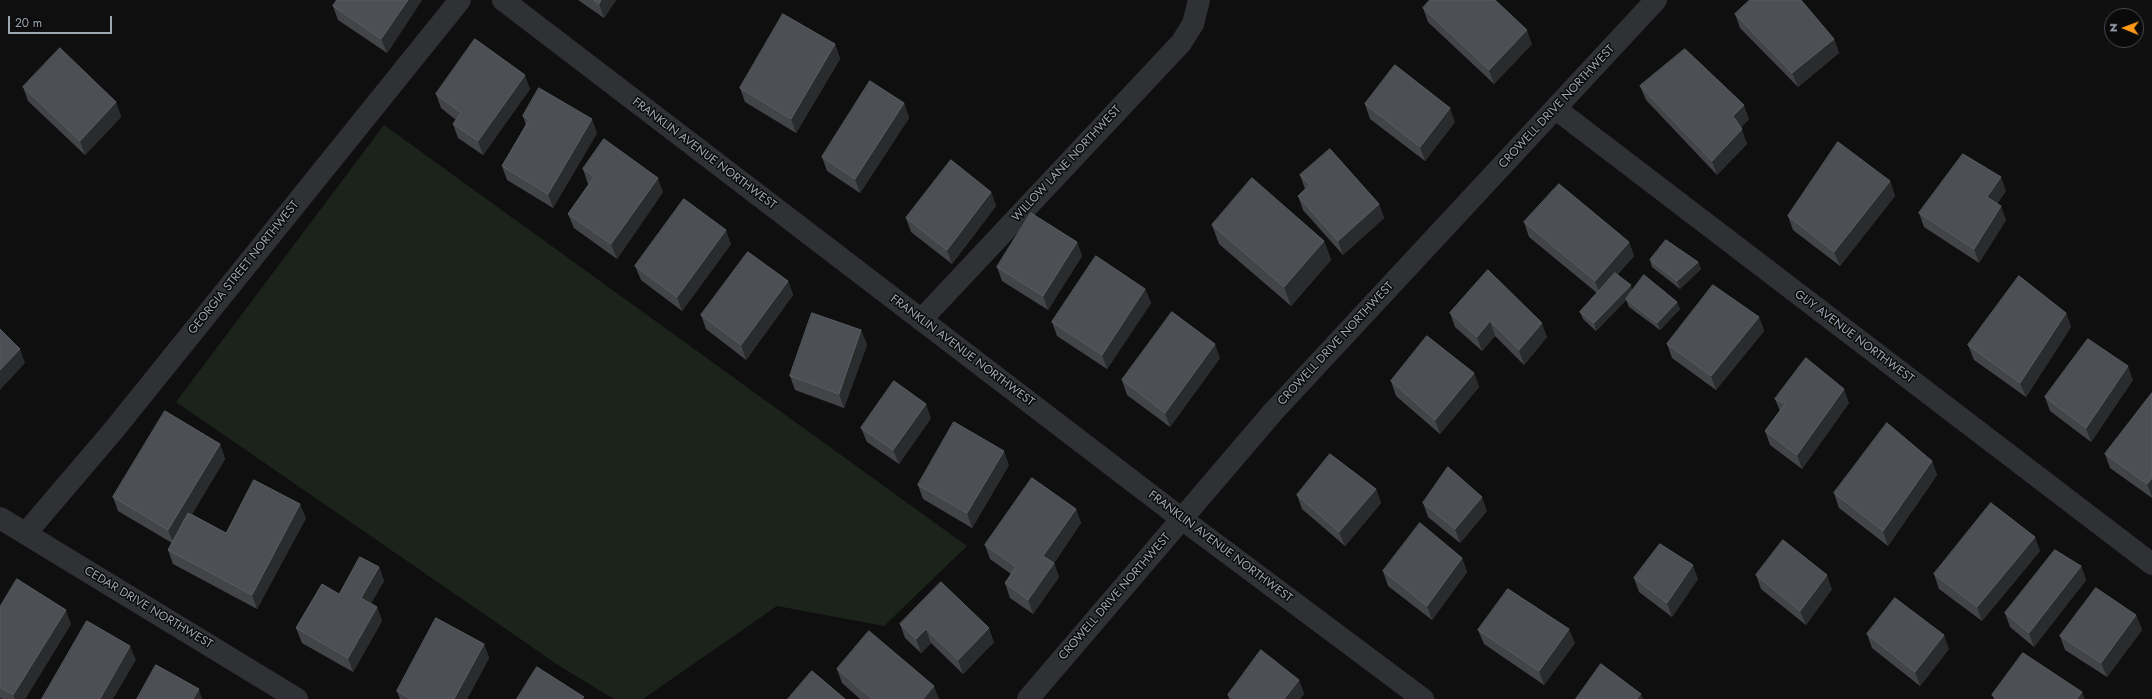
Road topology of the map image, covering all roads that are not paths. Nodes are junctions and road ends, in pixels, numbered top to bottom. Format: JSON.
{"nodes":[{"id":1,"x":460,"y":0,"type":"edge"},
{"id":2,"x":502,"y":0,"type":"edge"},
{"id":3,"x":1199,"y":0,"type":"edge"},
{"id":4,"x":1656,"y":0,"type":"edge"},
{"id":5,"x":1556,"y":109,"type":"junction"},
{"id":6,"x":921,"y":320,"type":"junction"},
{"id":7,"x":0,"y":518,"type":"edge"},
{"id":8,"x":1182,"y":519,"type":"junction"},
{"id":9,"x":26,"y":533,"type":"junction"},
{"id":10,"x":2152,"y":564,"type":"edge"},
{"id":11,"x":297,"y":699,"type":"edge"},
{"id":12,"x":1028,"y":699,"type":"edge"},
{"id":13,"x":1422,"y":699,"type":"edge"}],
"edges":[{"from":1,"to":9,"type":"street","name":"GEORGIA STREET NORTHWEST"},
{"from":2,"to":6,"type":"street","name":"FRANKLIN AVENUE NORTHWEST"},
{"from":3,"to":6,"type":"street","name":"WILLOW LANE NORTHWEST"},
{"from":4,"to":5,"type":"street","name":"CROWELL DRIVE NORTHWEST"},
{"from":5,"to":8,"type":"street","name":"CROWELL DRIVE NORTHWEST"},
{"from":5,"to":10,"type":"street","name":"GUY AVENUE NORTHWEST"},
{"from":6,"to":8,"type":"street","name":"FRANKLIN AVENUE NORTHWEST"},
{"from":7,"to":9,"type":"street","name":"CEDAR DRIVE NORTHWEST"},
{"from":8,"to":12,"type":"street","name":"CROWELL DRIVE NORTHWEST"},
{"from":8,"to":13,"type":"street","name":"FRANKLIN AVENUE NORTHWEST"},
{"from":9,"to":11,"type":"street","name":"CEDAR DRIVE NORTHWEST"}]}
